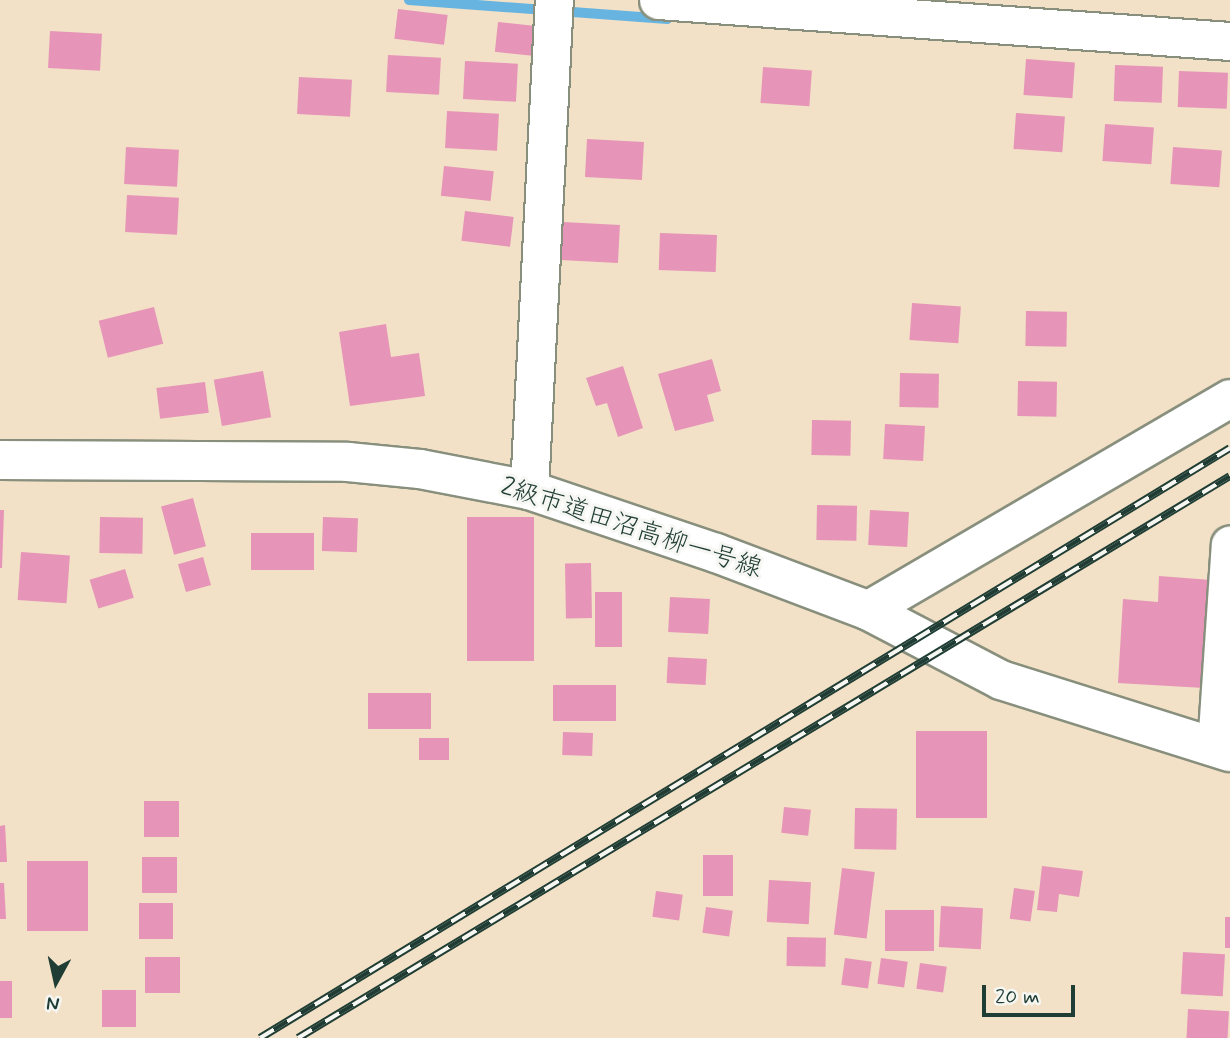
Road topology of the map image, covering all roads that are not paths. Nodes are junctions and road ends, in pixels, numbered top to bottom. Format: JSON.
{"nodes":[{"id":1,"x":554,"y":0,"type":"edge"},
{"id":2,"x":659,"y":0,"type":"edge"},
{"id":3,"x":1230,"y":41,"type":"edge"},
{"id":4,"x":1230,"y":398,"type":"edge"},
{"id":5,"x":0,"y":460,"type":"edge"},
{"id":6,"x":528,"y":490,"type":"junction"},
{"id":7,"x":1230,"y":544,"type":"edge"},
{"id":8,"x":867,"y":610,"type":"junction"},
{"id":9,"x":1223,"y":750,"type":"edge"}],
"edges":[{"from":1,"to":6,"type":"street"},
{"from":2,"to":3,"type":"street"},
{"from":4,"to":8,"type":"street"},
{"from":5,"to":6,"type":"street","name":"2級市道田沼高柳一号線"},
{"from":6,"to":8,"type":"street","name":"2級市道田沼高柳一号線"},
{"from":7,"to":9,"type":"street"},
{"from":8,"to":9,"type":"street","name":"2級市道田沼高柳一号線"}]}
